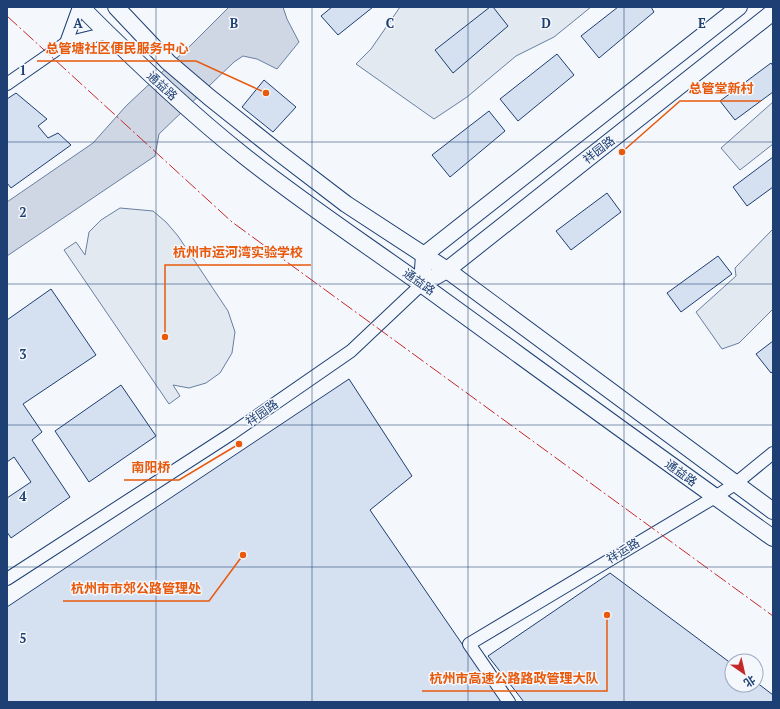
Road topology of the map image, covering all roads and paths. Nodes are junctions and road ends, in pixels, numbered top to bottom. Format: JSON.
{"nodes":[{"id":1,"x":80,"y":7,"type":"edge"},
{"id":2,"x":116,"y":7,"type":"edge"},
{"id":3,"x":739,"y":7,"type":"edge"},
{"id":4,"x":773,"y":12,"type":"edge"},
{"id":5,"x":107,"y":33,"type":"junction"},
{"id":6,"x":66,"y":43,"type":"junction"},
{"id":7,"x":7,"y":84,"type":"edge"},
{"id":8,"x":424,"y":256,"type":"junction"},
{"id":9,"x":447,"y":270,"type":"junction"},
{"id":10,"x":422,"y":284,"type":"junction"},
{"id":11,"x":773,"y":453,"type":"edge"},
{"id":12,"x":735,"y":484,"type":"junction"},
{"id":13,"x":715,"y":497,"type":"junction"},
{"id":14,"x":773,"y":511,"type":"edge"},
{"id":15,"x":773,"y":538,"type":"edge"},
{"id":16,"x":7,"y":578,"type":"edge"},
{"id":17,"x":509,"y":702,"type":"edge"}],
"edges":[{"from":1,"to":5,"type":"main road","name":"通益路"},
{"from":1,"to":6,"type":"street"},
{"from":2,"to":8,"type":"main road","name":"通益路"},
{"from":3,"to":8,"type":"main road"},
{"from":4,"to":9,"type":"main road","name":"祥园路"},
{"from":5,"to":6,"type":"street"},
{"from":5,"to":10,"type":"main road","name":"通益路"},
{"from":6,"to":7,"type":"street"},
{"from":8,"to":9,"type":"main road","name":"通益路"},
{"from":8,"to":10,"type":"main road"},
{"from":9,"to":10,"type":"main road","name":"祥园路"},
{"from":9,"to":12,"type":"main road","name":"通益路"},
{"from":10,"to":13,"type":"main road","name":"通益路"},
{"from":10,"to":16,"type":"street","name":"祥园路"},
{"from":11,"to":12,"type":"street","name":"祥运路"},
{"from":12,"to":13,"type":"street","name":"祥运路"},
{"from":12,"to":14,"type":"main road","name":"通益路"},
{"from":13,"to":15,"type":"main road","name":"通益路"},
{"from":13,"to":17,"type":"street","name":"祥运路"}]}
